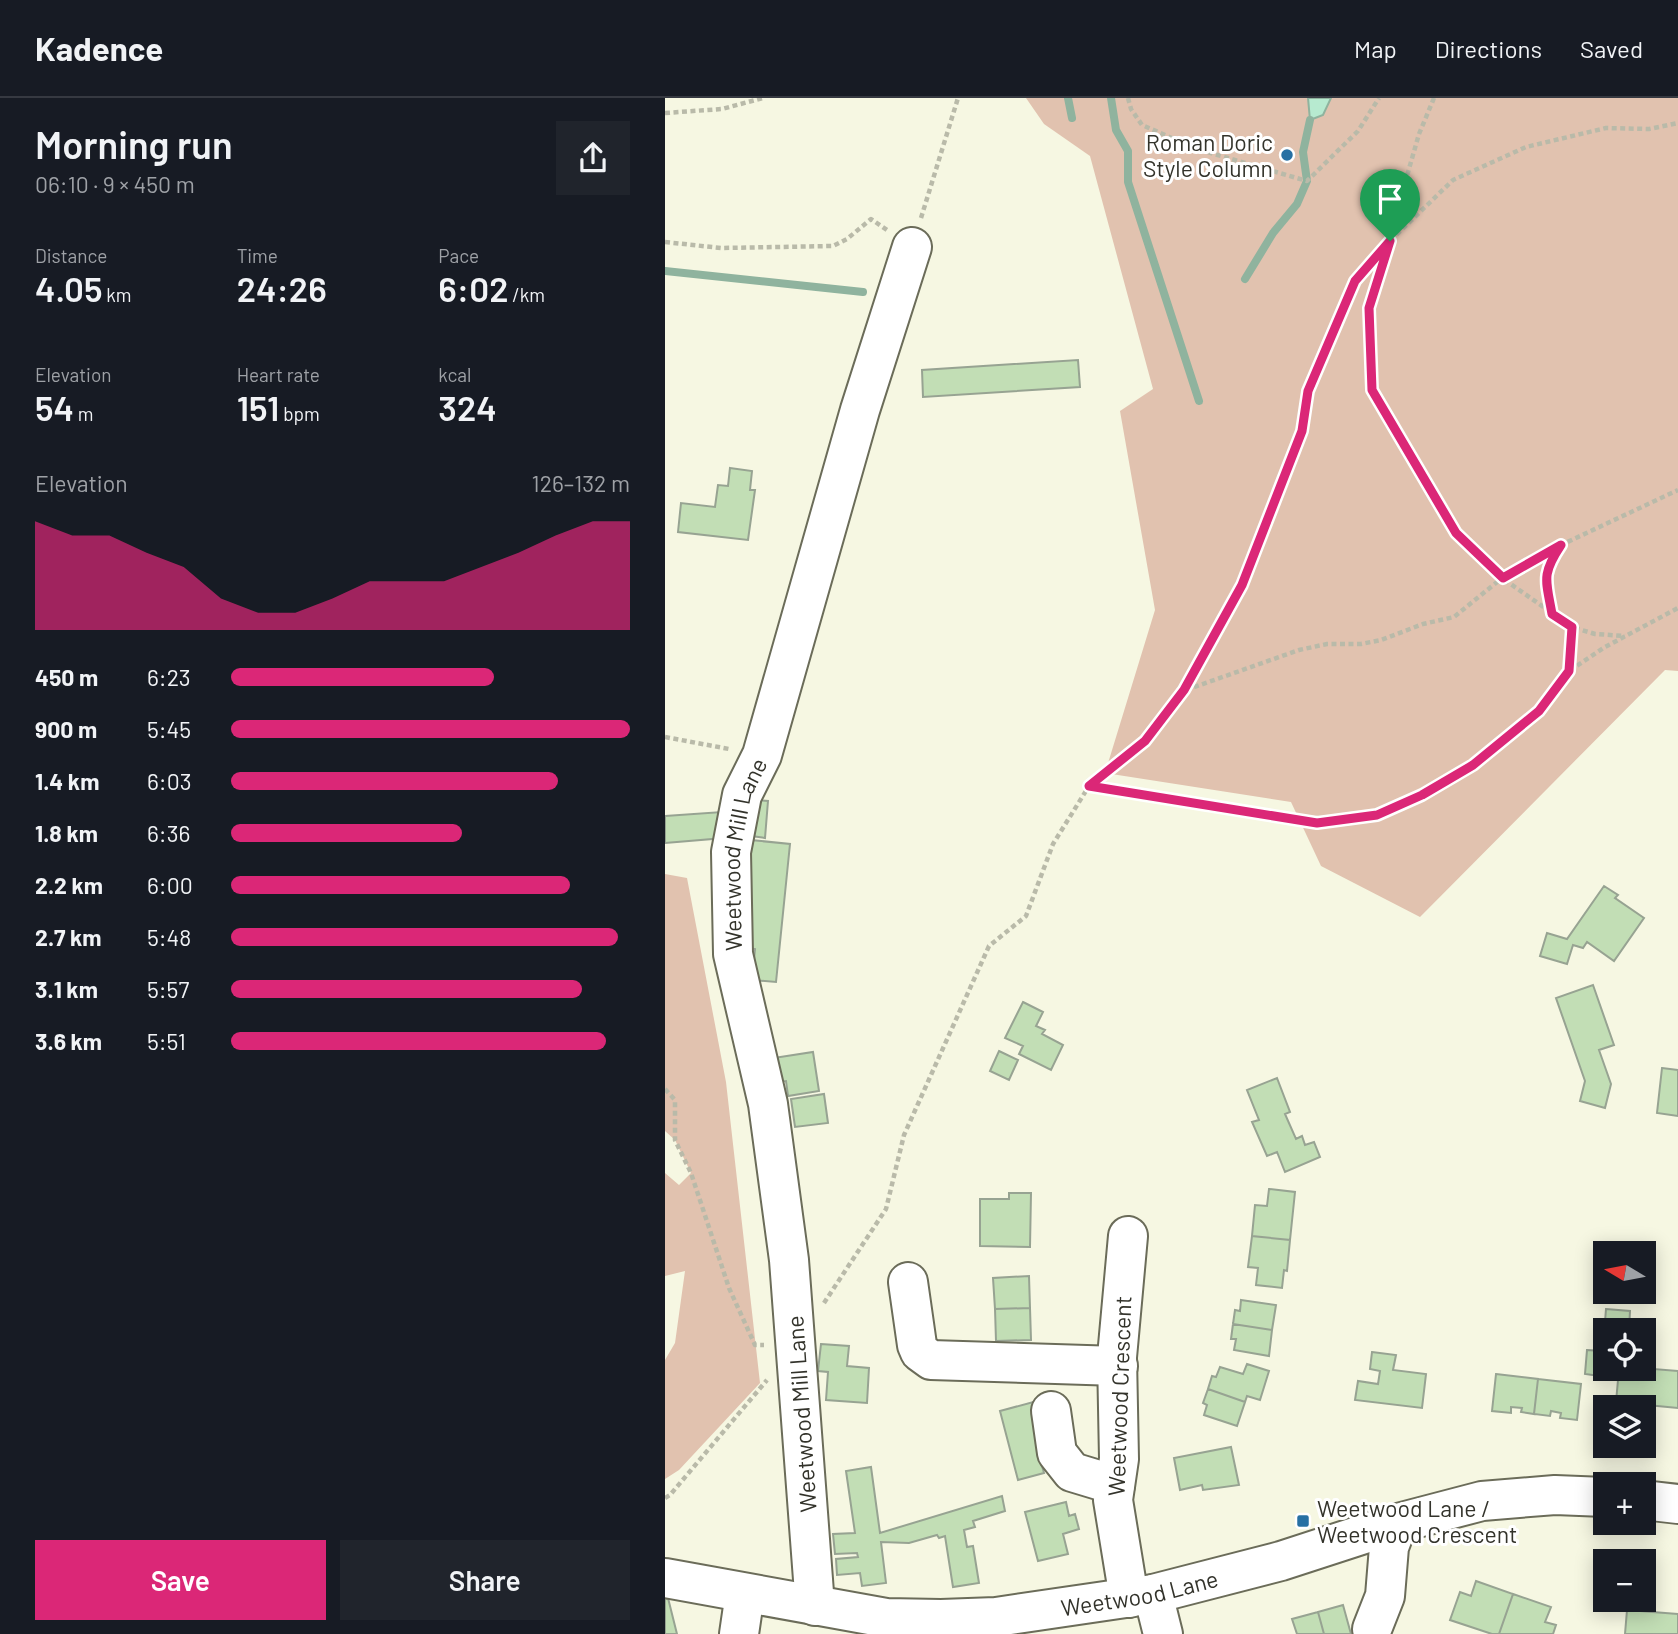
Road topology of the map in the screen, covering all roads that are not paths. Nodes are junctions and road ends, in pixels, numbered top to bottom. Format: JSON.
{"nodes":[{"id":1,"x":912,"y":247,"type":"road end"},
{"id":2,"x":1128,"y":1236,"type":"dead end"},
{"id":3,"x":908,"y":1282,"type":"dead end"},
{"id":4,"x":1118,"y":1366,"type":"junction"},
{"id":5,"x":1051,"y":1411,"type":"dead end"},
{"id":6,"x":1115,"y":1485,"type":"junction"},
{"id":7,"x":1593,"y":1497,"type":"edge"},
{"id":8,"x":1656,"y":1501,"type":"edge"},
{"id":9,"x":1678,"y":1504,"type":"edge"},
{"id":10,"x":1398,"y":1523,"type":"junction"},
{"id":11,"x":665,"y":1578,"type":"edge"},
{"id":12,"x":745,"y":1593,"type":"junction"},
{"id":13,"x":1141,"y":1596,"type":"junction"},
{"id":14,"x":815,"y":1606,"type":"junction"},
{"id":15,"x":1372,"y":1629,"type":"dead end"},
{"id":16,"x":739,"y":1634,"type":"edge"},
{"id":17,"x":1163,"y":1634,"type":"edge"}],
"edges":[{"from":1,"to":14,"type":"street","name":"Weetwood Mill Lane"},
{"from":2,"to":4,"type":"street","name":"Weetwood Crescent"},
{"from":3,"to":4,"type":"street"},
{"from":4,"to":6,"type":"street","name":"Weetwood Crescent"},
{"from":5,"to":6,"type":"street"},
{"from":6,"to":13,"type":"street","name":"Weetwood Crescent"},
{"from":7,"to":10,"type":"street","name":"Weetwood Lane"},
{"from":8,"to":9,"type":"street"},
{"from":10,"to":13,"type":"street","name":"Weetwood Lane"},
{"from":10,"to":15,"type":"street"},
{"from":11,"to":12,"type":"street","name":"Weetwood Lane"},
{"from":12,"to":14,"type":"street","name":"Weetwood Lane"},
{"from":12,"to":16,"type":"street"},
{"from":13,"to":14,"type":"street","name":"Weetwood Lane"},
{"from":13,"to":17,"type":"street","name":"Weetwood Crescent"}]}
